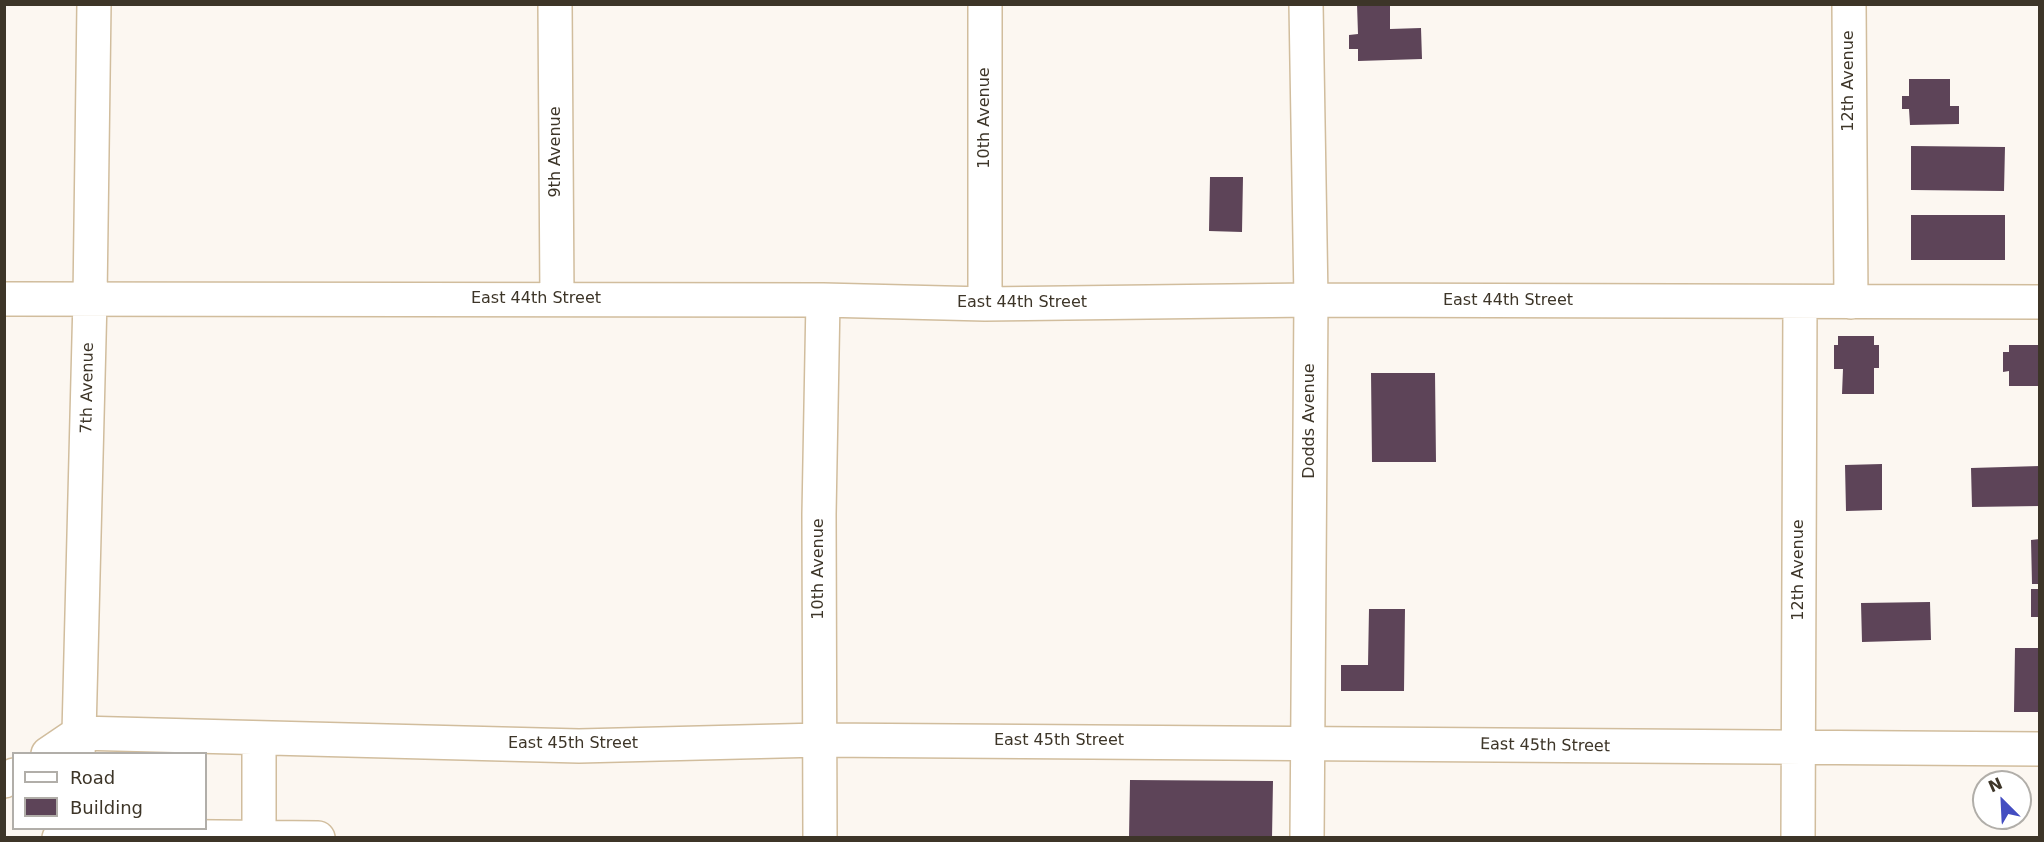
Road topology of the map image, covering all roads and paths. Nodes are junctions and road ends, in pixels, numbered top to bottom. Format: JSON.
{"nodes":[{"id":1,"x":94,"y":4,"type":"edge"},
{"id":2,"x":555,"y":4,"type":"edge"},
{"id":3,"x":985,"y":4,"type":"edge"},
{"id":4,"x":1306,"y":4,"type":"edge"},
{"id":5,"x":1849,"y":4,"type":"edge"},
{"id":6,"x":4,"y":299,"type":"edge"},
{"id":7,"x":90,"y":299,"type":"junction"},
{"id":8,"x":556,"y":299,"type":"junction"},
{"id":9,"x":823,"y":300,"type":"junction"},
{"id":10,"x":1311,"y":300,"type":"junction"},
{"id":11,"x":1800,"y":302,"type":"junction"},
{"id":12,"x":1851,"y":302,"type":"junction"},
{"id":13,"x":2040,"y":302,"type":"edge"},
{"id":14,"x":985,"y":304,"type":"junction"},
{"id":15,"x":259,"y":738,"type":"junction"},
{"id":16,"x":820,"y":740,"type":"junction"},
{"id":17,"x":79,"y":743,"type":"edge"},
{"id":18,"x":1306,"y":743,"type":"junction"},
{"id":19,"x":1798,"y":748,"type":"junction"},
{"id":20,"x":2040,"y":749,"type":"edge"},
{"id":21,"x":51,"y":752,"type":"edge"},
{"id":22,"x":69,"y":833,"type":"edge"},
{"id":23,"x":259,"y":836,"type":"edge"},
{"id":24,"x":318,"y":837,"type":"edge"},
{"id":25,"x":820,"y":837,"type":"edge"},
{"id":26,"x":1307,"y":837,"type":"edge"},
{"id":27,"x":1798,"y":837,"type":"edge"}],
"edges":[{"from":1,"to":7,"type":"street","name":"7th Avenue"},
{"from":2,"to":8,"type":"street","name":"9th Avenue"},
{"from":3,"to":14,"type":"street","name":"10th Avenue"},
{"from":4,"to":10,"type":"street","name":"Dodds Avenue"},
{"from":5,"to":12,"type":"street","name":"12th Avenue"},
{"from":6,"to":7,"type":"street","name":"East 44th Street"},
{"from":7,"to":8,"type":"street","name":"East 44th Street"},
{"from":7,"to":17,"type":"street","name":"7th Avenue"},
{"from":8,"to":9,"type":"street","name":"East 44th Street"},
{"from":9,"to":14,"type":"street","name":"East 44th Street"},
{"from":9,"to":16,"type":"street","name":"10th Avenue"},
{"from":10,"to":11,"type":"street","name":"East 44th Street"},
{"from":10,"to":14,"type":"street","name":"East 44th Street"},
{"from":10,"to":18,"type":"street","name":"Dodds Avenue"},
{"from":11,"to":12,"type":"street","name":"East 44th Street"},
{"from":11,"to":19,"type":"street","name":"12th Avenue"},
{"from":12,"to":13,"type":"street","name":"East 44th Street"},
{"from":15,"to":16,"type":"street","name":"East 45th Street"},
{"from":15,"to":17,"type":"street","name":"East 45th Street"},
{"from":15,"to":23,"type":"street"},
{"from":16,"to":18,"type":"street","name":"East 45th Street"},
{"from":16,"to":25,"type":"street","name":"10th Avenue"},
{"from":17,"to":21,"type":"street"},
{"from":18,"to":19,"type":"street","name":"East 45th Street"},
{"from":18,"to":26,"type":"street","name":"Dodds Avenue"},
{"from":19,"to":20,"type":"street","name":"East 45th Street"},
{"from":19,"to":27,"type":"street","name":"12th Avenue"},
{"from":22,"to":23,"type":"street"},
{"from":23,"to":24,"type":"street"}]}
